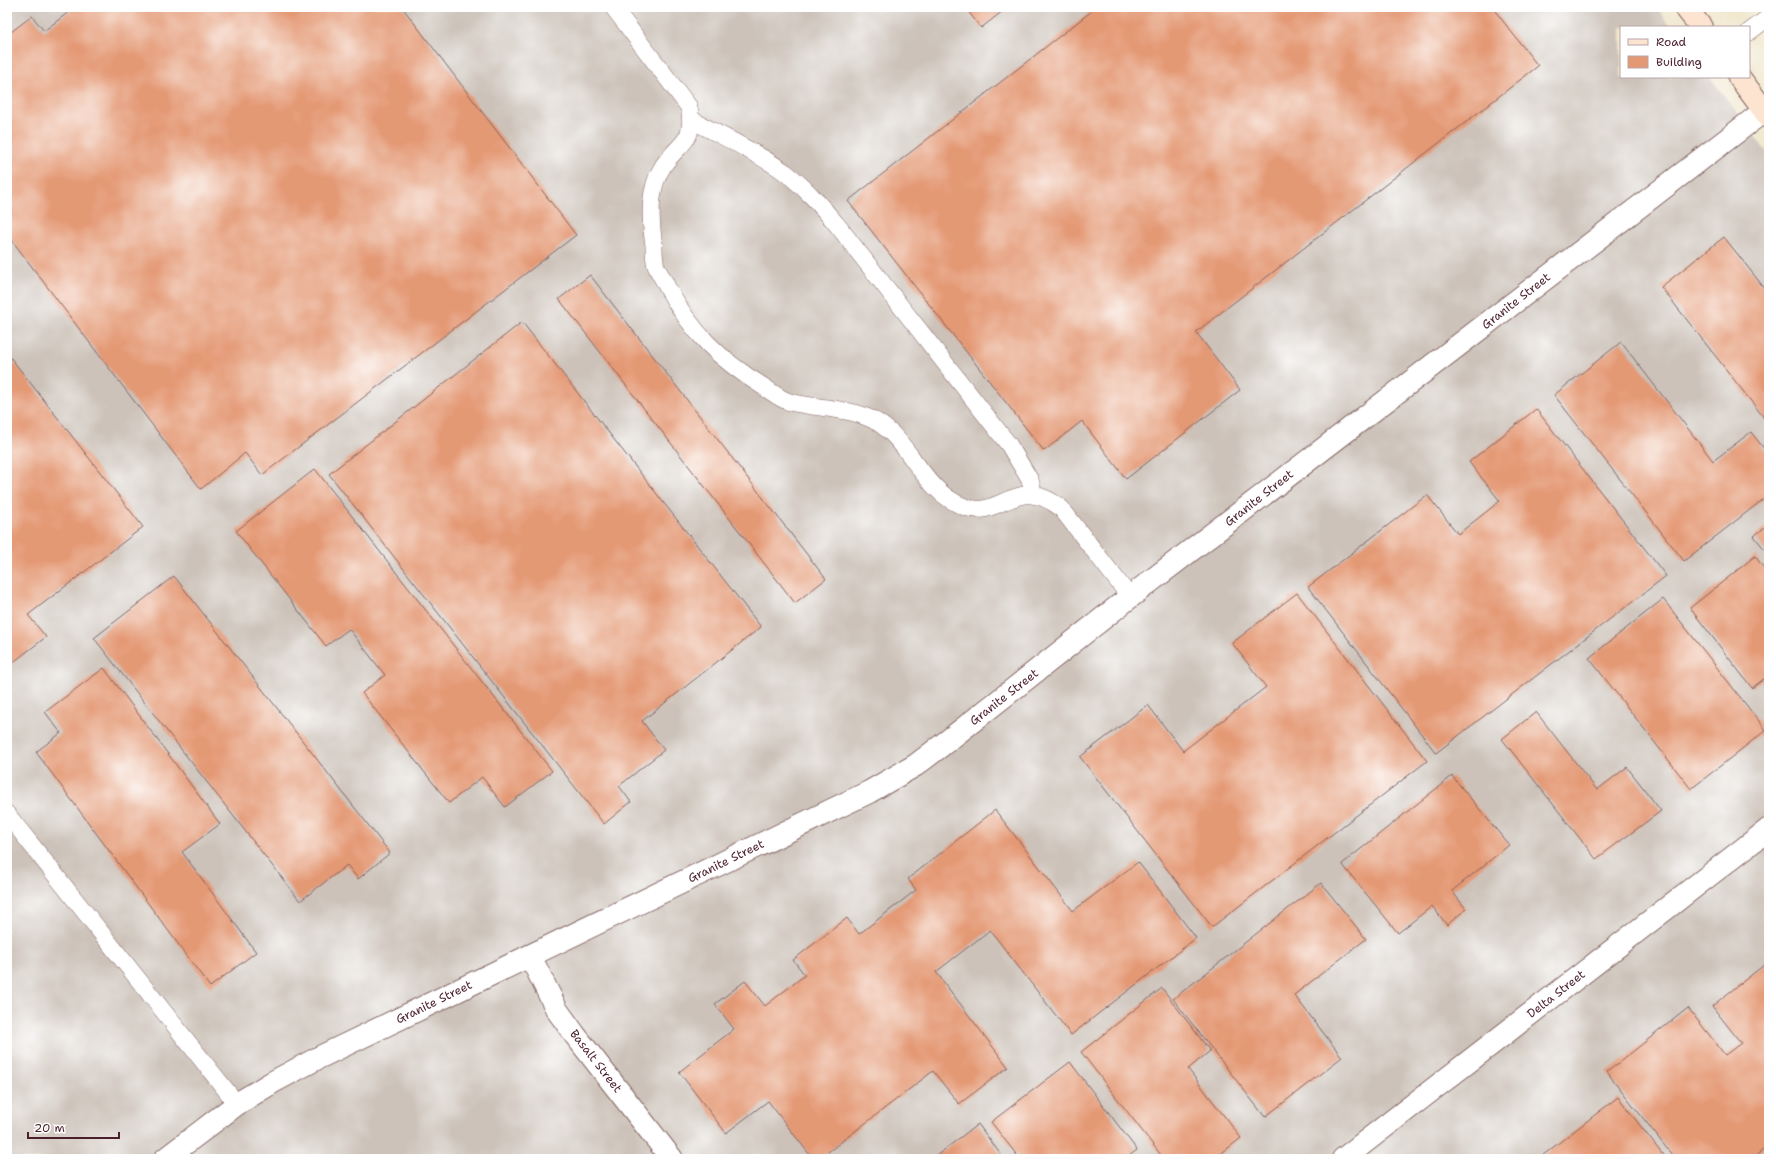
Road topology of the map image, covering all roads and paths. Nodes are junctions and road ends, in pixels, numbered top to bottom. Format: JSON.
{"nodes":[{"id":1,"x":613,"y":7,"type":"edge"},
{"id":2,"x":1686,"y":7,"type":"edge"},
{"id":3,"x":1769,"y":17,"type":"edge"},
{"id":4,"x":1700,"y":26,"type":"edge"},
{"id":5,"x":1750,"y":31,"type":"edge"},
{"id":6,"x":1740,"y":78,"type":"edge"},
{"id":7,"x":1767,"y":114,"type":"edge"},
{"id":8,"x":692,"y":120,"type":"junction"},
{"id":9,"x":1034,"y":494,"type":"junction"},
{"id":10,"x":1130,"y":598,"type":"junction"},
{"id":11,"x":7,"y":814,"type":"edge"},
{"id":12,"x":1769,"y":829,"type":"edge"},
{"id":13,"x":530,"y":956,"type":"junction"},
{"id":14,"x":237,"y":1104,"type":"junction"},
{"id":15,"x":165,"y":1159,"type":"edge"},
{"id":16,"x":672,"y":1159,"type":"edge"},
{"id":17,"x":1343,"y":1159,"type":"edge"}],
"edges":[{"from":1,"to":8,"type":"lane"},
{"from":2,"to":4,"type":"street"},
{"from":3,"to":5,"type":"lane"},
{"from":6,"to":7,"type":"street"},
{"from":7,"to":10,"type":"street","name":"Granite Street"},
{"from":8,"to":9,"type":"lane"},
{"from":8,"to":9,"type":"lane"},
{"from":9,"to":10,"type":"lane"},
{"from":10,"to":13,"type":"street","name":"Granite Street"},
{"from":11,"to":14,"type":"lane"},
{"from":12,"to":17,"type":"street","name":"Delta Street"},
{"from":13,"to":14,"type":"street","name":"Granite Street"},
{"from":13,"to":16,"type":"street","name":"Basalt Street"},
{"from":14,"to":15,"type":"street","name":"Granite Street"}]}
